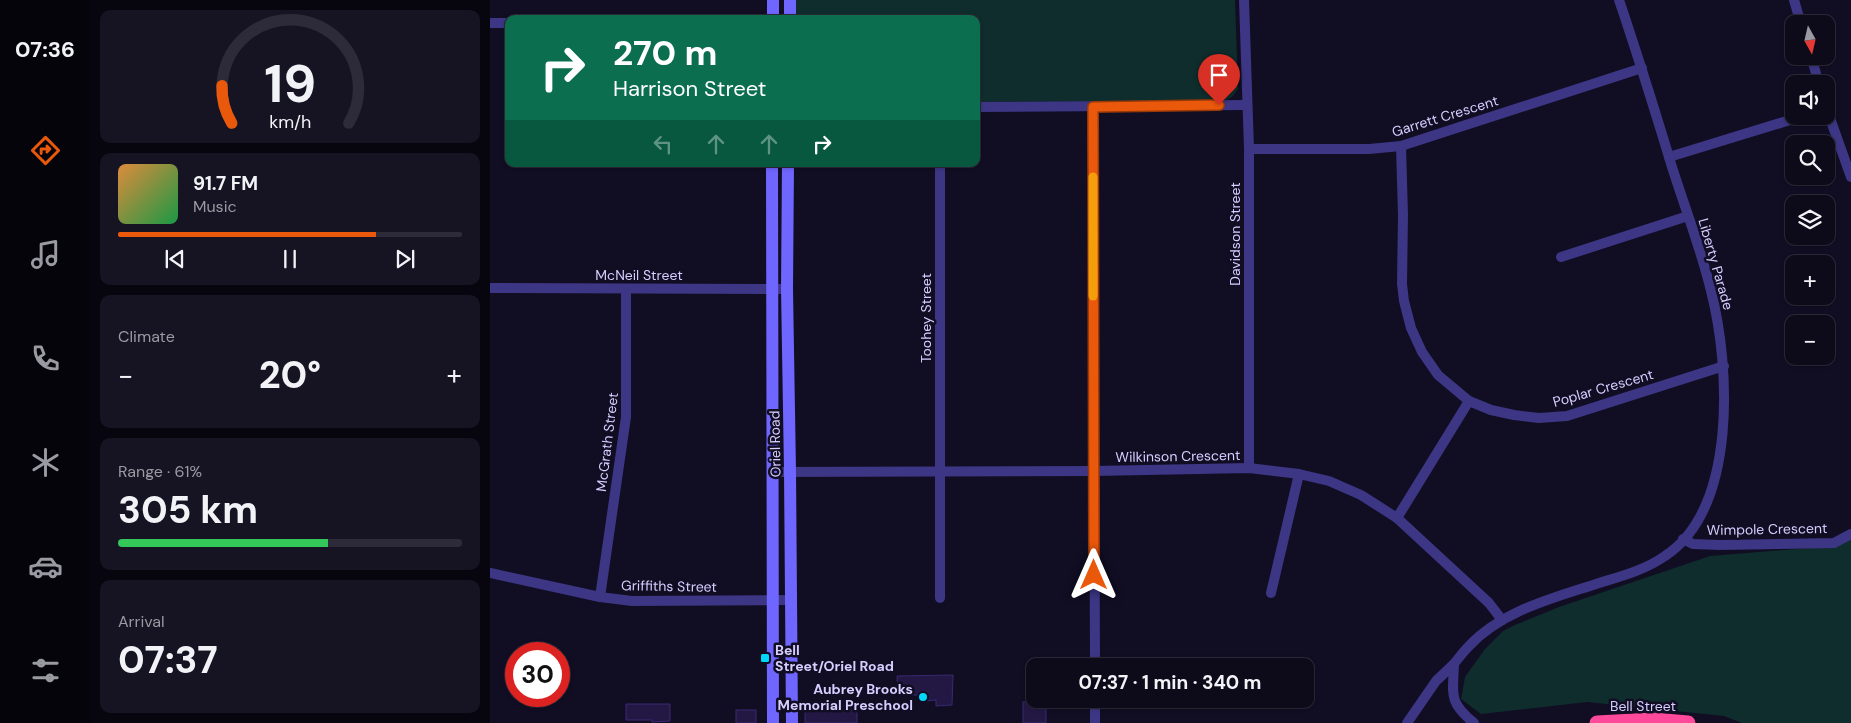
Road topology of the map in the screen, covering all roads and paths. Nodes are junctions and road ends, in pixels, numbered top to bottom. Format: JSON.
{"nodes":[{"id":1,"x":773,"y":0,"type":"edge"},
{"id":2,"x":790,"y":0,"type":"edge"},
{"id":3,"x":1244,"y":0,"type":"edge"},
{"id":4,"x":1620,"y":0,"type":"edge"},
{"id":5,"x":1794,"y":0,"type":"edge"},
{"id":6,"x":773,"y":15,"type":"edge"},
{"id":7,"x":790,"y":15,"type":"edge"},
{"id":8,"x":1798,"y":15,"type":"edge"},
{"id":9,"x":490,"y":23,"type":"edge"},
{"id":10,"x":505,"y":23,"type":"edge"},
{"id":11,"x":1642,"y":68,"type":"junction"},
{"id":12,"x":1247,"y":105,"type":"junction"},
{"id":13,"x":980,"y":106,"type":"edge"},
{"id":14,"x":1093,"y":107,"type":"junction"},
{"id":15,"x":1785,"y":122,"type":"edge"},
{"id":16,"x":1832,"y":125,"type":"edge"},
{"id":17,"x":1400,"y":146,"type":"junction"},
{"id":18,"x":1249,"y":149,"type":"junction"},
{"id":19,"x":1669,"y":158,"type":"junction"},
{"id":20,"x":772,"y":167,"type":"edge"},
{"id":21,"x":788,"y":167,"type":"edge"},
{"id":22,"x":940,"y":167,"type":"edge"},
{"id":23,"x":1851,"y":177,"type":"edge"},
{"id":24,"x":1688,"y":216,"type":"junction"},
{"id":25,"x":1561,"y":257,"type":"dead end"},
{"id":26,"x":490,"y":288,"type":"edge"},
{"id":27,"x":773,"y":288,"type":"junction"},
{"id":28,"x":626,"y":289,"type":"junction"},
{"id":29,"x":787,"y":289,"type":"junction"},
{"id":30,"x":1724,"y":366,"type":"junction"},
{"id":31,"x":1469,"y":402,"type":"junction"},
{"id":32,"x":1249,"y":468,"type":"junction"},
{"id":33,"x":790,"y":471,"type":"junction"},
{"id":34,"x":772,"y":472,"type":"junction"},
{"id":35,"x":940,"y":472,"type":"junction"},
{"id":36,"x":1094,"y":472,"type":"junction"},
{"id":37,"x":1299,"y":474,"type":"junction"},
{"id":38,"x":1397,"y":518,"type":"junction"},
{"id":39,"x":1851,"y":534,"type":"edge"},
{"id":40,"x":1683,"y":539,"type":"junction"},
{"id":41,"x":490,"y":573,"type":"edge"},
{"id":42,"x":1271,"y":593,"type":"dead end"},
{"id":43,"x":600,"y":597,"type":"junction"},
{"id":44,"x":940,"y":598,"type":"dead end"},
{"id":45,"x":772,"y":600,"type":"junction"},
{"id":46,"x":790,"y":600,"type":"junction"},
{"id":47,"x":1502,"y":620,"type":"junction"},
{"id":48,"x":1095,"y":658,"type":"edge"},
{"id":49,"x":1453,"y":665,"type":"junction"},
{"id":50,"x":1095,"y":708,"type":"edge"},
{"id":51,"x":773,"y":723,"type":"edge"},
{"id":52,"x":792,"y":723,"type":"edge"},
{"id":53,"x":1095,"y":723,"type":"edge"},
{"id":54,"x":1407,"y":723,"type":"edge"},
{"id":55,"x":1474,"y":723,"type":"edge"},
{"id":56,"x":1597,"y":723,"type":"edge"},
{"id":57,"x":1688,"y":723,"type":"edge"}],
"edges":[{"from":1,"to":6,"type":"main road"},
{"from":2,"to":7,"type":"main road"},
{"from":3,"to":12,"type":"street","name":"Davidson Street"},
{"from":4,"to":11,"type":"street","name":"Liberty Parade"},
{"from":5,"to":8,"type":"street"},
{"from":9,"to":10,"type":"street"},
{"from":11,"to":17,"type":"street","name":"Garrett Crescent"},
{"from":11,"to":19,"type":"street","name":"Liberty Parade"},
{"from":12,"to":14,"type":"street"},
{"from":12,"to":18,"type":"street","name":"Davidson Street"},
{"from":13,"to":14,"type":"street"},
{"from":14,"to":36,"type":"street"},
{"from":15,"to":19,"type":"street"},
{"from":16,"to":23,"type":"street"},
{"from":17,"to":18,"type":"street","name":"Garrett Crescent"},
{"from":17,"to":31,"type":"street","name":"Poplar Crescent"},
{"from":18,"to":32,"type":"street","name":"Davidson Street"},
{"from":19,"to":24,"type":"street","name":"Liberty Parade"},
{"from":20,"to":27,"type":"main road","name":"Oriel Road"},
{"from":21,"to":29,"type":"main road","name":"Oriel Road"},
{"from":22,"to":35,"type":"street","name":"Toohey Street"},
{"from":24,"to":25,"type":"street"},
{"from":24,"to":30,"type":"street","name":"Liberty Parade"},
{"from":26,"to":28,"type":"street","name":"McNeil Street"},
{"from":27,"to":28,"type":"street","name":"McNeil Street"},
{"from":27,"to":29,"type":"street","name":"McNeil Street"},
{"from":27,"to":34,"type":"main road","name":"Oriel Road"},
{"from":28,"to":43,"type":"street","name":"McGrath Street"},
{"from":29,"to":33,"type":"main road","name":"Oriel Road"},
{"from":30,"to":31,"type":"street","name":"Poplar Crescent"},
{"from":30,"to":40,"type":"street","name":"Liberty Parade"},
{"from":31,"to":38,"type":"street"},
{"from":32,"to":36,"type":"street","name":"Wilkinson Crescent"},
{"from":32,"to":37,"type":"street","name":"Wilkinson Crescent"},
{"from":33,"to":34,"type":"street","name":"Wilkinson Crescent"},
{"from":33,"to":35,"type":"street","name":"Wilkinson Crescent"},
{"from":33,"to":46,"type":"main road","name":"Oriel Road"},
{"from":34,"to":45,"type":"main road","name":"Oriel Road"},
{"from":35,"to":36,"type":"street","name":"Wilkinson Crescent"},
{"from":35,"to":44,"type":"street","name":"Toohey Street"},
{"from":36,"to":48,"type":"street"},
{"from":37,"to":38,"type":"street","name":"Wilkinson Crescent"},
{"from":37,"to":42,"type":"street"},
{"from":38,"to":47,"type":"street","name":"Wilkinson Crescent"},
{"from":39,"to":40,"type":"street","name":"Wimpole Crescent"},
{"from":40,"to":47,"type":"street","name":"Liberty Parade"},
{"from":41,"to":43,"type":"street","name":"Griffiths Street"},
{"from":43,"to":45,"type":"street","name":"Griffiths Street"},
{"from":45,"to":46,"type":"street","name":"Griffiths Street"},
{"from":45,"to":51,"type":"main road","name":"Oriel Road"},
{"from":46,"to":52,"type":"main road","name":"Oriel Road"},
{"from":47,"to":49,"type":"street","name":"Liberty Parade"},
{"from":49,"to":54,"type":"street","name":"Liberty Parade"},
{"from":49,"to":55,"type":"street"},
{"from":50,"to":53,"type":"street"},
{"from":56,"to":57,"type":"highway","name":"Bell Street"}]}
